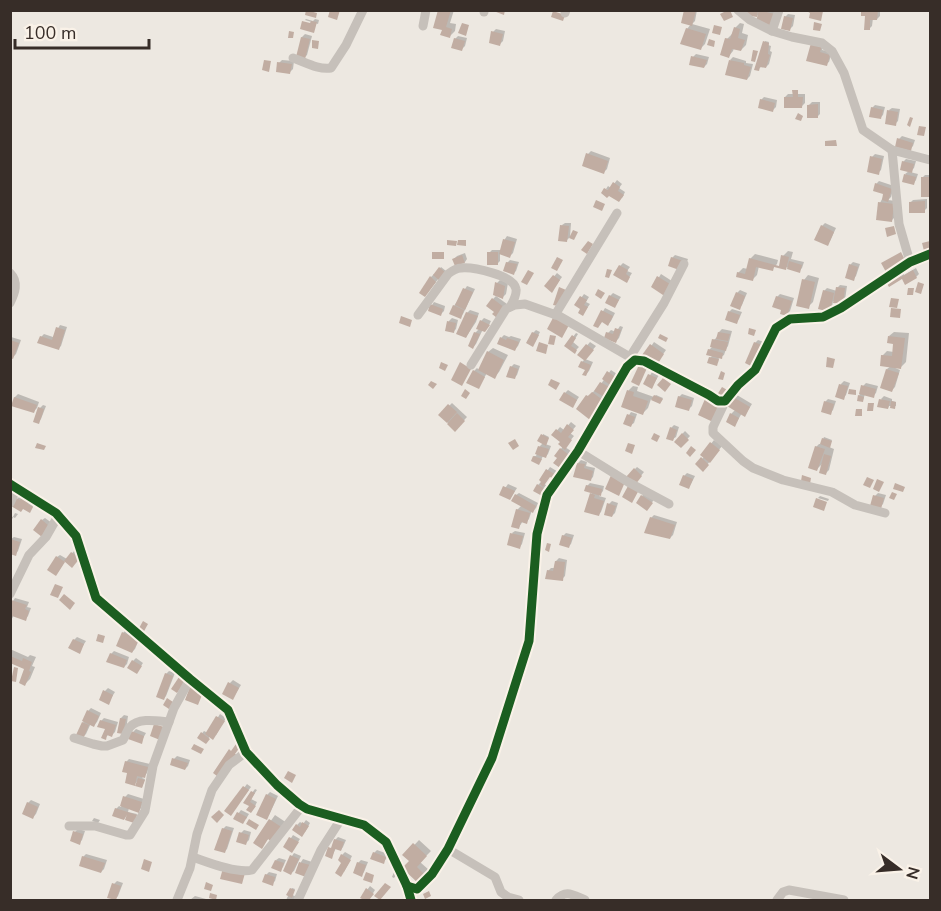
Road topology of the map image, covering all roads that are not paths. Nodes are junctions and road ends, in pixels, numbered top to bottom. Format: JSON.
{"nodes":[{"id":1,"x":363,"y":10,"type":"edge"},
{"id":2,"x":426,"y":10,"type":"edge"},
{"id":3,"x":738,"y":10,"type":"edge"},
{"id":4,"x":779,"y":10,"type":"edge"},
{"id":5,"x":423,"y":26,"type":"dead end"},
{"id":6,"x":772,"y":31,"type":"junction"},
{"id":7,"x":293,"y":58,"type":"dead end"},
{"id":8,"x":892,"y":150,"type":"junction"},
{"id":9,"x":930,"y":160,"type":"edge"},
{"id":10,"x":617,"y":213,"type":"dead end"},
{"id":11,"x":930,"y":254,"type":"edge"},
{"id":12,"x":910,"y":262,"type":"junction"},
{"id":13,"x":684,"y":264,"type":"dead end"},
{"id":14,"x":10,"y":273,"type":"edge"},
{"id":15,"x":10,"y":303,"type":"edge"},
{"id":16,"x":510,"y":307,"type":"junction"},
{"id":17,"x":418,"y":315,"type":"dead end"},
{"id":18,"x":555,"y":315,"type":"junction"},
{"id":19,"x":632,"y":358,"type":"junction"},
{"id":20,"x":471,"y":365,"type":"dead end"},
{"id":21,"x":718,"y":401,"type":"junction"},
{"id":22,"x":578,"y":451,"type":"junction"},
{"id":23,"x":14,"y":486,"type":"edge"},
{"id":24,"x":10,"y":504,"type":"edge"},
{"id":25,"x":669,"y":504,"type":"dead end"},
{"id":26,"x":885,"y":513,"type":"dead end"},
{"id":27,"x":58,"y":516,"type":"junction"},
{"id":28,"x":10,"y":594,"type":"edge"},
{"id":29,"x":190,"y":678,"type":"junction"},
{"id":30,"x":169,"y":722,"type":"junction"},
{"id":31,"x":74,"y":738,"type":"dead end"},
{"id":32,"x":246,"y":752,"type":"junction"},
{"id":33,"x":302,"y":806,"type":"junction"},
{"id":34,"x":341,"y":819,"type":"junction"},
{"id":35,"x":69,"y":826,"type":"dead end"},
{"id":36,"x":448,"y":849,"type":"junction"},
{"id":37,"x":193,"y":857,"type":"junction"},
{"id":38,"x":407,"y":886,"type":"junction"},
{"id":39,"x":177,"y":900,"type":"edge"},
{"id":40,"x":298,"y":900,"type":"edge"},
{"id":41,"x":411,"y":900,"type":"edge"},
{"id":42,"x":519,"y":900,"type":"edge"},
{"id":43,"x":556,"y":900,"type":"edge"},
{"id":44,"x":585,"y":900,"type":"edge"},
{"id":45,"x":777,"y":900,"type":"edge"},
{"id":46,"x":844,"y":900,"type":"edge"}],
"edges":[{"from":1,"to":7,"type":"street"},
{"from":2,"to":5,"type":"street"},
{"from":3,"to":6,"type":"street"},
{"from":4,"to":6,"type":"street"},
{"from":6,"to":8,"type":"street"},
{"from":8,"to":9,"type":"street"},
{"from":8,"to":12,"type":"street"},
{"from":10,"to":18,"type":"street"},
{"from":11,"to":12,"type":"street"},
{"from":12,"to":21,"type":"street"},
{"from":13,"to":19,"type":"street"},
{"from":14,"to":15,"type":"street"},
{"from":16,"to":17,"type":"street"},
{"from":16,"to":18,"type":"street"},
{"from":16,"to":20,"type":"street"},
{"from":18,"to":19,"type":"street"},
{"from":19,"to":21,"type":"street"},
{"from":19,"to":22,"type":"street"},
{"from":21,"to":26,"type":"street"},
{"from":22,"to":25,"type":"street"},
{"from":22,"to":36,"type":"street"},
{"from":23,"to":24,"type":"street"},
{"from":23,"to":27,"type":"street"},
{"from":27,"to":28,"type":"street"},
{"from":27,"to":29,"type":"street"},
{"from":29,"to":30,"type":"street"},
{"from":29,"to":32,"type":"street"},
{"from":30,"to":31,"type":"street"},
{"from":30,"to":35,"type":"street"},
{"from":32,"to":33,"type":"street"},
{"from":32,"to":37,"type":"street"},
{"from":33,"to":34,"type":"street"},
{"from":33,"to":37,"type":"street"},
{"from":34,"to":38,"type":"street"},
{"from":34,"to":40,"type":"street"},
{"from":36,"to":38,"type":"street"},
{"from":36,"to":42,"type":"street"},
{"from":37,"to":39,"type":"street"},
{"from":38,"to":41,"type":"street"},
{"from":43,"to":44,"type":"street"},
{"from":45,"to":46,"type":"street"}]}
